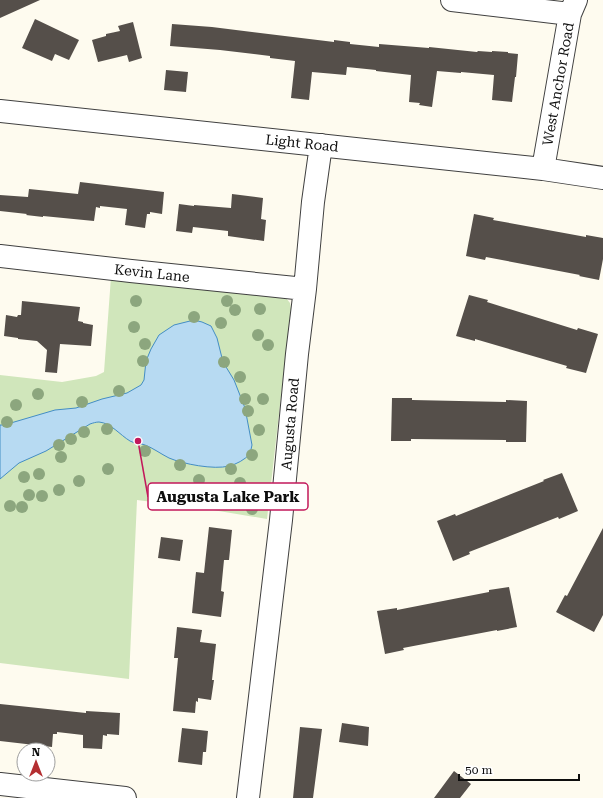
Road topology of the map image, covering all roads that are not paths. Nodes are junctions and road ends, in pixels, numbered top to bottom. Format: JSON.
{"nodes":[{"id":1,"x":452,"y":0,"type":"edge"},
{"id":2,"x":573,"y":7,"type":"edge"},
{"id":3,"x":0,"y":111,"type":"edge"},
{"id":4,"x":320,"y":145,"type":"junction"},
{"id":5,"x":543,"y":169,"type":"junction"},
{"id":6,"x":603,"y":178,"type":"edge"},
{"id":7,"x":0,"y":256,"type":"edge"},
{"id":8,"x":305,"y":289,"type":"junction"},
{"id":9,"x":0,"y":784,"type":"edge"},
{"id":10,"x":125,"y":798,"type":"edge"},
{"id":11,"x":248,"y":798,"type":"edge"}],
"edges":[{"from":1,"to":2,"type":"street"},
{"from":2,"to":5,"type":"street","name":"West Anchor Road"},
{"from":3,"to":4,"type":"street","name":"Light Road"},
{"from":4,"to":5,"type":"street","name":"Light Road"},
{"from":4,"to":8,"type":"street","name":"Augusta Road"},
{"from":5,"to":6,"type":"street","name":"Light Road"},
{"from":7,"to":8,"type":"street","name":"Kevin Lane"},
{"from":8,"to":11,"type":"street","name":"Augusta Road"},
{"from":9,"to":10,"type":"street"}]}
